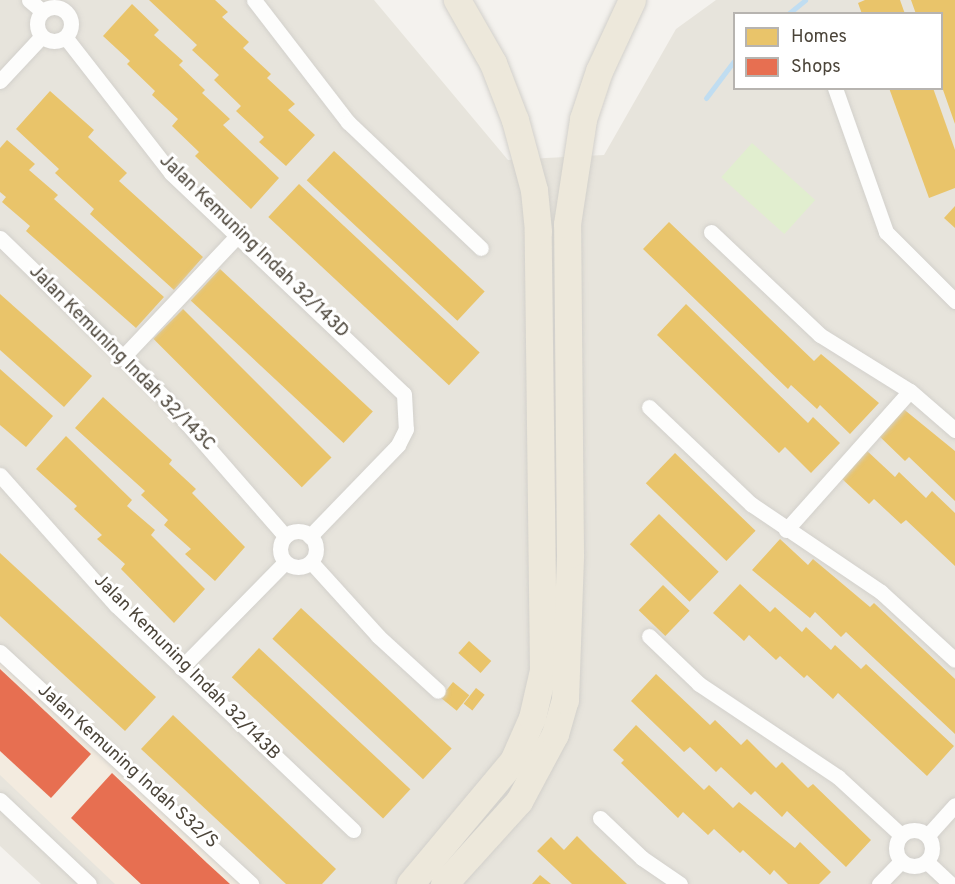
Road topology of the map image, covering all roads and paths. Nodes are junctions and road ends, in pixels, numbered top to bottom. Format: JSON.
{"nodes":[{"id":1,"x":29,"y":0,"type":"edge"},
{"id":2,"x":77,"y":0,"type":"edge"},
{"id":3,"x":254,"y":0,"type":"edge"},
{"id":4,"x":457,"y":0,"type":"edge"},
{"id":5,"x":632,"y":0,"type":"edge"},
{"id":6,"x":42,"y":11,"type":"junction"},
{"id":7,"x":66,"y":12,"type":"junction"},
{"id":8,"x":41,"y":37,"type":"junction"},
{"id":9,"x":66,"y":38,"type":"junction"},
{"id":10,"x":0,"y":81,"type":"edge"},
{"id":11,"x":836,"y":90,"type":"edge"},
{"id":12,"x":711,"y":232,"type":"dead end"},
{"id":13,"x":237,"y":236,"type":"junction"},
{"id":14,"x":0,"y":238,"type":"edge"},
{"id":15,"x":481,"y":248,"type":"dead end"},
{"id":16,"x":955,"y":301,"type":"edge"},
{"id":17,"x":122,"y":358,"type":"junction"},
{"id":18,"x":910,"y":391,"type":"junction"},
{"id":19,"x":649,"y":407,"type":"dead end"},
{"id":20,"x":955,"y":430,"type":"edge"},
{"id":21,"x":0,"y":475,"type":"edge"},
{"id":22,"x":786,"y":530,"type":"junction"},
{"id":23,"x":285,"y":536,"type":"junction"},
{"id":24,"x":310,"y":536,"type":"junction"},
{"id":25,"x":285,"y":562,"type":"junction"},
{"id":26,"x":311,"y":562,"type":"junction"},
{"id":27,"x":649,"y":636,"type":"dead end"},
{"id":28,"x":0,"y":652,"type":"edge"},
{"id":29,"x":955,"y":660,"type":"edge"},
{"id":30,"x":181,"y":668,"type":"junction"},
{"id":31,"x":438,"y":691,"type":"dead end"},
{"id":32,"x":0,"y":800,"type":"edge"},
{"id":33,"x":955,"y":805,"type":"edge"},
{"id":34,"x":600,"y":818,"type":"dead end"},
{"id":35,"x":353,"y":830,"type":"dead end"},
{"id":36,"x":901,"y":835,"type":"junction"},
{"id":37,"x":928,"y":835,"type":"junction"},
{"id":38,"x":901,"y":861,"type":"junction"},
{"id":39,"x":927,"y":862,"type":"junction"},
{"id":40,"x":89,"y":884,"type":"edge"},
{"id":41,"x":251,"y":884,"type":"edge"},
{"id":42,"x":410,"y":884,"type":"edge"},
{"id":43,"x":444,"y":884,"type":"edge"},
{"id":44,"x":680,"y":884,"type":"edge"},
{"id":45,"x":879,"y":884,"type":"edge"},
{"id":46,"x":951,"y":884,"type":"edge"}],
"edges":[{"from":1,"to":6,"type":"street"},
{"from":2,"to":7,"type":"street"},
{"from":3,"to":15,"type":"street"},
{"from":4,"to":42,"type":"highway"},
{"from":5,"to":43,"type":"highway"},
{"from":6,"to":7,"type":"street"},
{"from":6,"to":8,"type":"street"},
{"from":7,"to":9,"type":"street"},
{"from":8,"to":9,"type":"street"},
{"from":8,"to":10,"type":"street"},
{"from":9,"to":13,"type":"street","name":"Jalan Kemuning Indah 32/143D"},
{"from":11,"to":16,"type":"street"},
{"from":12,"to":18,"type":"street"},
{"from":13,"to":17,"type":"street"},
{"from":13,"to":24,"type":"street","name":"Jalan Kemuning Indah 32/143D"},
{"from":14,"to":17,"type":"street","name":"Jalan Kemuning Indah 32/143C"},
{"from":17,"to":23,"type":"street","name":"Jalan Kemuning Indah 32/143C"},
{"from":18,"to":20,"type":"street"},
{"from":18,"to":22,"type":"street"},
{"from":19,"to":22,"type":"street"},
{"from":21,"to":30,"type":"street","name":"Jalan Kemuning Indah 32/143B"},
{"from":22,"to":29,"type":"street"},
{"from":23,"to":24,"type":"street"},
{"from":23,"to":25,"type":"street"},
{"from":24,"to":26,"type":"street"},
{"from":25,"to":26,"type":"street"},
{"from":25,"to":30,"type":"street"},
{"from":26,"to":31,"type":"street"},
{"from":27,"to":36,"type":"street"},
{"from":28,"to":41,"type":"street","name":"Jalan Kemuning Indah S32/S"},
{"from":30,"to":35,"type":"street","name":"Jalan Kemuning Indah 32/143B"},
{"from":32,"to":40,"type":"street"},
{"from":33,"to":37,"type":"street"},
{"from":34,"to":44,"type":"street"},
{"from":36,"to":37,"type":"street"},
{"from":36,"to":38,"type":"street"},
{"from":37,"to":39,"type":"street"},
{"from":38,"to":39,"type":"street"},
{"from":38,"to":45,"type":"street"},
{"from":39,"to":46,"type":"street"}]}
